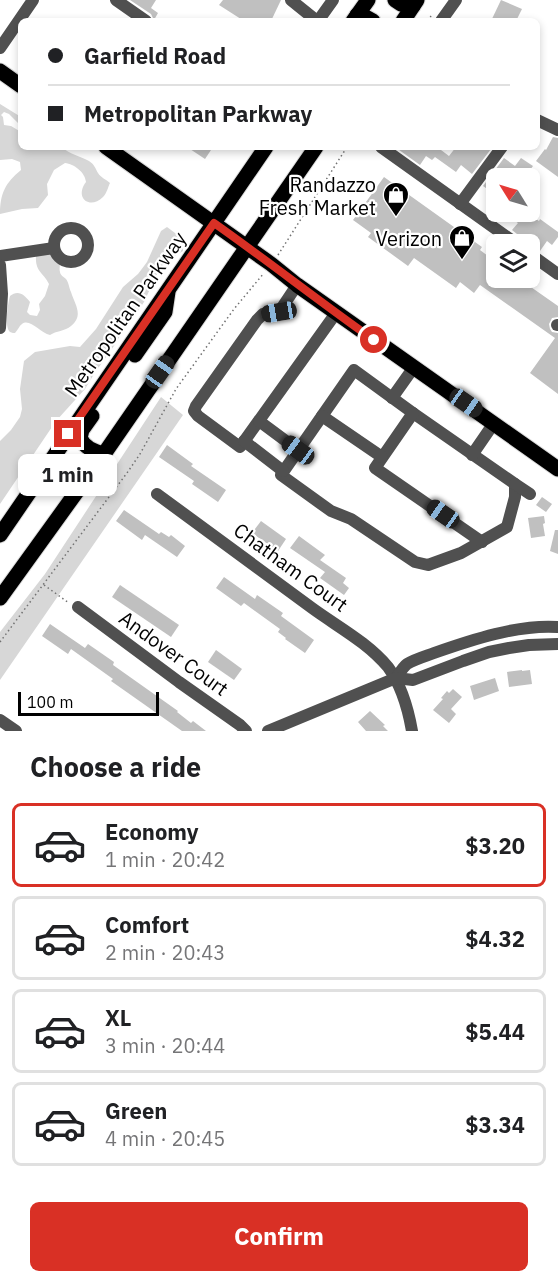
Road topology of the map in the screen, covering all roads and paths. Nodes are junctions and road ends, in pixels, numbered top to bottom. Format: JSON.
{"nodes":[{"id":1,"x":33,"y":0,"type":"edge"},
{"id":2,"x":116,"y":0,"type":"edge"},
{"id":3,"x":291,"y":0,"type":"edge"},
{"id":4,"x":333,"y":0,"type":"edge"},
{"id":5,"x":368,"y":0,"type":"edge"},
{"id":6,"x":395,"y":0,"type":"edge"},
{"id":7,"x":456,"y":0,"type":"edge"},
{"id":8,"x":415,"y":3,"type":"edge"},
{"id":9,"x":21,"y":18,"type":"edge"},
{"id":10,"x":142,"y":18,"type":"edge"},
{"id":11,"x":313,"y":18,"type":"edge"},
{"id":12,"x":319,"y":18,"type":"edge"},
{"id":13,"x":355,"y":18,"type":"edge"},
{"id":14,"x":405,"y":18,"type":"edge"},
{"id":15,"x":443,"y":18,"type":"edge"},
{"id":16,"x":18,"y":22,"type":"edge"},
{"id":17,"x":0,"y":48,"type":"edge"},
{"id":18,"x":0,"y":71,"type":"edge"},
{"id":19,"x":18,"y":84,"type":"edge"},
{"id":20,"x":540,"y":121,"type":"edge"},
{"id":21,"x":558,"y":130,"type":"edge"},
{"id":22,"x":110,"y":150,"type":"edge"},
{"id":23,"x":264,"y":150,"type":"edge"},
{"id":24,"x":314,"y":150,"type":"edge"},
{"id":25,"x":345,"y":150,"type":"edge"},
{"id":26,"x":385,"y":150,"type":"edge"},
{"id":27,"x":500,"y":150,"type":"edge"},
{"id":28,"x":460,"y":204,"type":"junction"},
{"id":29,"x":214,"y":223,"type":"junction"},
{"id":30,"x":503,"y":234,"type":"edge"},
{"id":31,"x":247,"y":247,"type":"junction"},
{"id":32,"x":54,"y":248,"type":"dead end"},
{"id":33,"x":282,"y":248,"type":"dead end"},
{"id":34,"x":0,"y":256,"type":"edge"},
{"id":35,"x":540,"y":261,"type":"edge"},
{"id":36,"x":0,"y":265,"type":"edge"},
{"id":37,"x":558,"y":274,"type":"edge"},
{"id":38,"x":263,"y":275,"type":"dead end"},
{"id":39,"x":297,"y":285,"type":"junction"},
{"id":40,"x":169,"y":286,"type":"junction"},
{"id":41,"x":336,"y":313,"type":"junction"},
{"id":42,"x":0,"y":328,"type":"edge"},
{"id":43,"x":414,"y":367,"type":"junction"},
{"id":44,"x":392,"y":398,"type":"junction"},
{"id":45,"x":413,"y":413,"type":"junction"},
{"id":46,"x":322,"y":416,"type":"junction"},
{"id":47,"x":259,"y":422,"type":"junction"},
{"id":48,"x":494,"y":423,"type":"junction"},
{"id":49,"x":244,"y":441,"type":"junction"},
{"id":50,"x":298,"y":450,"type":"junction"},
{"id":51,"x":104,"y":454,"type":"junction"},
{"id":52,"x":472,"y":455,"type":"junction"},
{"id":53,"x":382,"y":457,"type":"junction"},
{"id":54,"x":558,"y":469,"type":"edge"},
{"id":55,"x":284,"y":471,"type":"junction"},
{"id":56,"x":515,"y":484,"type":"junction"},
{"id":57,"x":157,"y":494,"type":"dead end"},
{"id":58,"x":530,"y":494,"type":"dead end"},
{"id":59,"x":0,"y":535,"type":"edge"},
{"id":60,"x":482,"y":542,"type":"junction"},
{"id":61,"x":44,"y":585,"type":"junction"},
{"id":62,"x":0,"y":597,"type":"edge"},
{"id":63,"x":64,"y":600,"type":"dead end"},
{"id":64,"x":78,"y":607,"type":"dead end"},
{"id":65,"x":558,"y":627,"type":"edge"},
{"id":66,"x":0,"y":642,"type":"edge"},
{"id":67,"x":558,"y":644,"type":"edge"},
{"id":68,"x":396,"y":678,"type":"junction"},
{"id":69,"x":0,"y":720,"type":"edge"},
{"id":70,"x":16,"y":731,"type":"edge"},
{"id":71,"x":246,"y":731,"type":"edge"},
{"id":72,"x":268,"y":731,"type":"edge"},
{"id":73,"x":412,"y":731,"type":"edge"}],
"edges":[{"from":1,"to":9,"type":"street"},
{"from":2,"to":10,"type":"street"},
{"from":3,"to":11,"type":"street"},
{"from":4,"to":12,"type":"street"},
{"from":5,"to":13,"type":"main road"},
{"from":6,"to":8,"type":"main road"},
{"from":7,"to":15,"type":"street"},
{"from":8,"to":14,"type":"main road"},
{"from":16,"to":17,"type":"street"},
{"from":18,"to":19,"type":"main road"},
{"from":20,"to":21,"type":"street"},
{"from":22,"to":29,"type":"main road"},
{"from":23,"to":29,"type":"main road","name":"Metropolitan Parkway"},
{"from":24,"to":31,"type":"main road"},
{"from":25,"to":33,"type":"path"},
{"from":26,"to":28,"type":"street"},
{"from":27,"to":28,"type":"street"},
{"from":28,"to":30,"type":"street"},
{"from":29,"to":31,"type":"main road"},
{"from":29,"to":40,"type":"main road","name":"Metropolitan Parkway"},
{"from":31,"to":39,"type":"main road"},
{"from":31,"to":51,"type":"main road"},
{"from":32,"to":34,"type":"street"},
{"from":35,"to":37,"type":"street"},
{"from":36,"to":42,"type":"street"},
{"from":38,"to":61,"type":"path"},
{"from":39,"to":41,"type":"main road"},
{"from":39,"to":49,"type":"street"},
{"from":40,"to":51,"type":"main road"},
{"from":40,"to":59,"type":"main road","name":"Metropolitan Parkway"},
{"from":41,"to":43,"type":"main road"},
{"from":41,"to":47,"type":"street"},
{"from":43,"to":44,"type":"street"},
{"from":43,"to":48,"type":"main road"},
{"from":44,"to":45,"type":"street"},
{"from":44,"to":46,"type":"street"},
{"from":45,"to":52,"type":"street"},
{"from":45,"to":53,"type":"street"},
{"from":46,"to":50,"type":"street"},
{"from":46,"to":53,"type":"street"},
{"from":47,"to":49,"type":"street"},
{"from":47,"to":50,"type":"street"},
{"from":48,"to":52,"type":"street"},
{"from":48,"to":54,"type":"main road"},
{"from":49,"to":55,"type":"street"},
{"from":50,"to":55,"type":"street"},
{"from":51,"to":62,"type":"main road"},
{"from":52,"to":56,"type":"street"},
{"from":53,"to":60,"type":"street"},
{"from":55,"to":60,"type":"street"},
{"from":56,"to":58,"type":"street"},
{"from":56,"to":60,"type":"street"},
{"from":57,"to":68,"type":"street","name":"Chatham Court"},
{"from":61,"to":63,"type":"path"},
{"from":61,"to":66,"type":"path"},
{"from":64,"to":71,"type":"street","name":"Andover Court"},
{"from":65,"to":68,"type":"street"},
{"from":67,"to":68,"type":"street"},
{"from":68,"to":72,"type":"street"},
{"from":68,"to":73,"type":"street"},
{"from":69,"to":70,"type":"street"}]}
